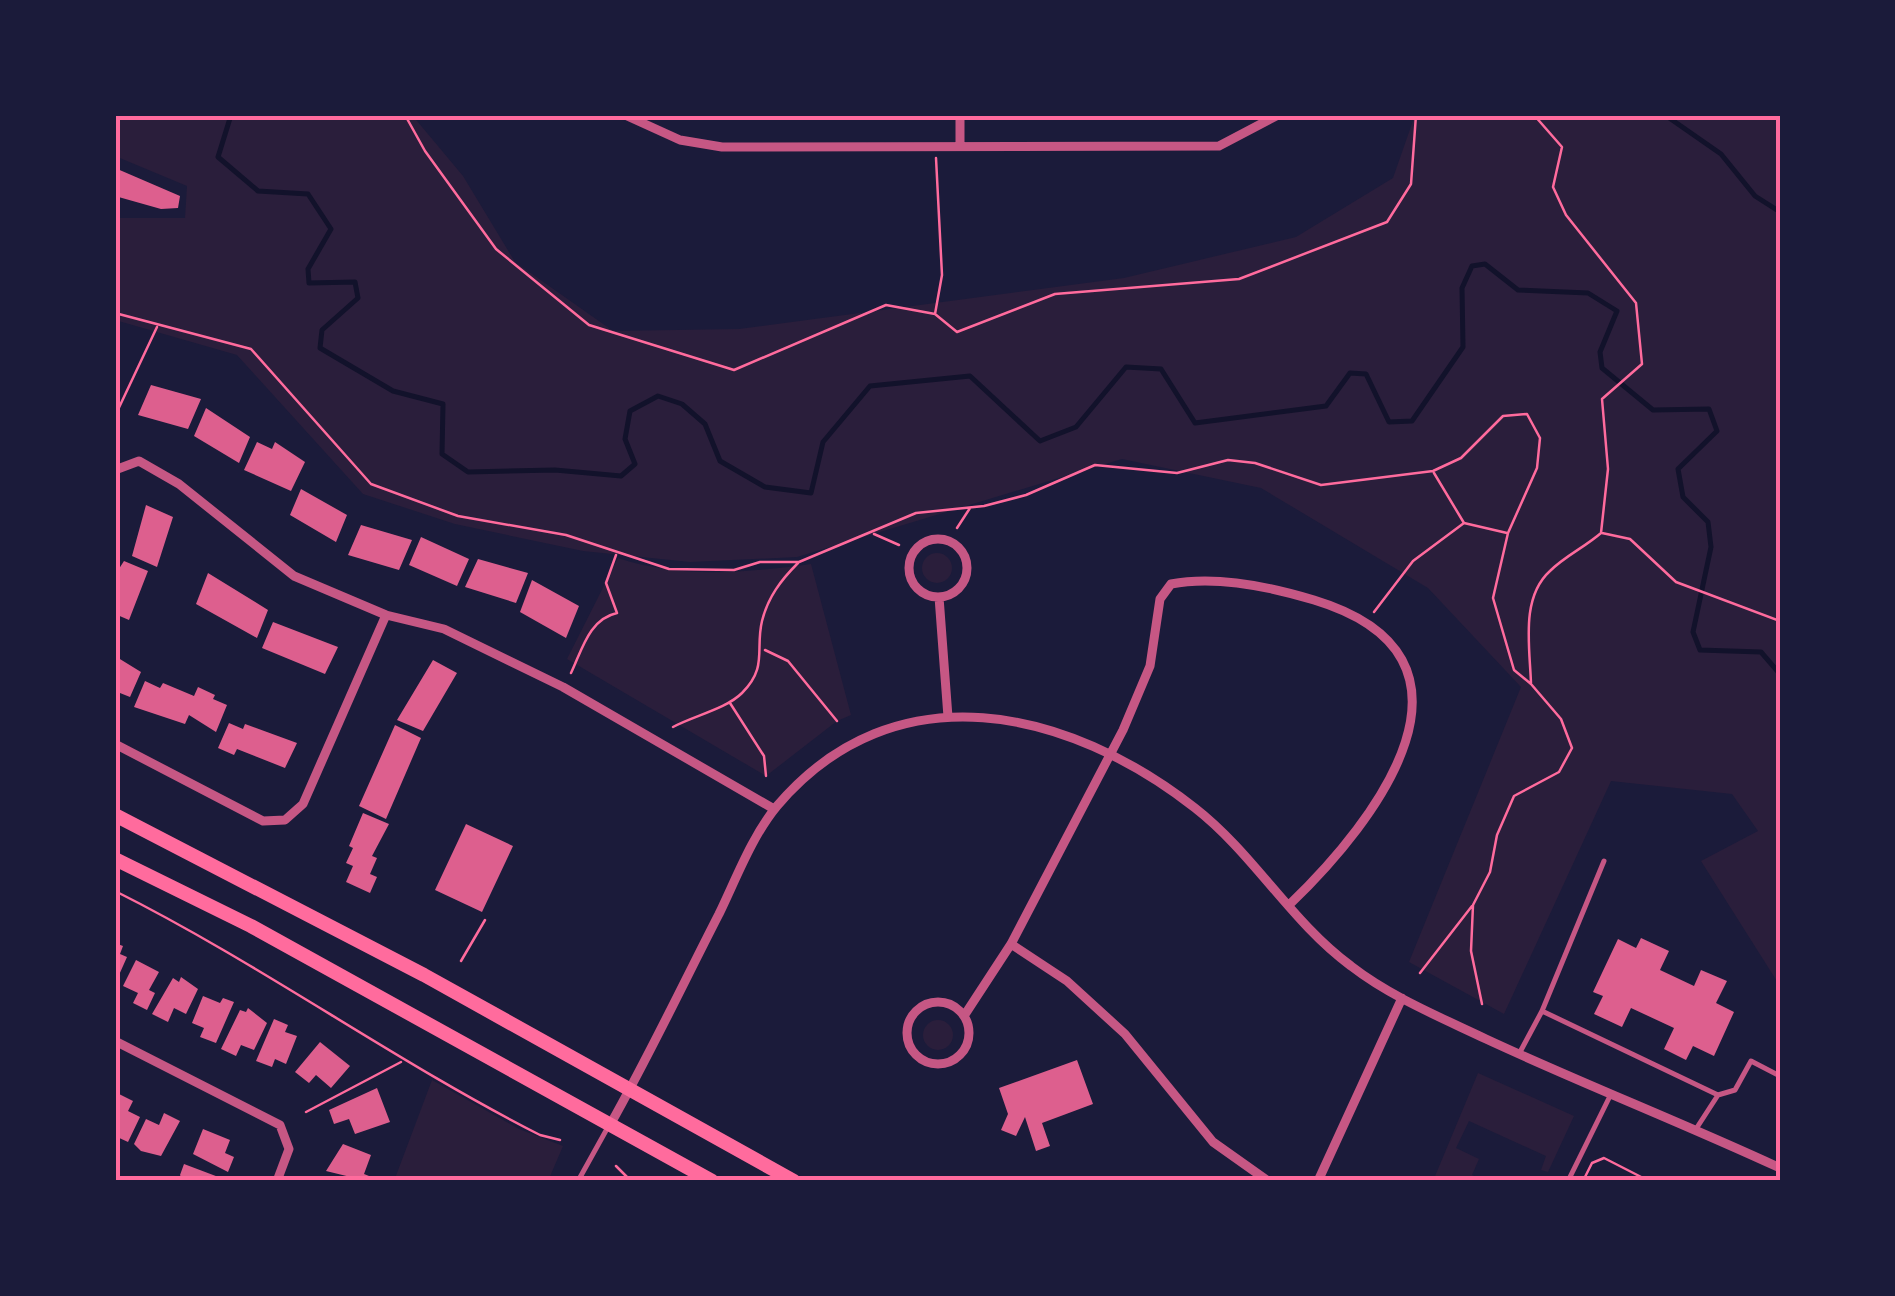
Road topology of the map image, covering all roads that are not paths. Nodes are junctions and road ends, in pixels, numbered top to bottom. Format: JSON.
{"nodes":[{"id":1,"x":626,"y":115,"type":"edge"},
{"id":2,"x":960,"y":115,"type":"edge"},
{"id":3,"x":1278,"y":115,"type":"edge"},
{"id":4,"x":960,"y":146,"type":"junction"},
{"id":5,"x":115,"y":470,"type":"edge"},
{"id":6,"x":939,"y":597,"type":"junction"},
{"id":7,"x":386,"y":615,"type":"junction"},
{"id":8,"x":948,"y":717,"type":"junction"},
{"id":9,"x":115,"y":744,"type":"edge"},
{"id":10,"x":1109,"y":755,"type":"junction"},
{"id":11,"x":774,"y":809,"type":"junction"},
{"id":12,"x":115,"y":815,"type":"edge"},
{"id":13,"x":115,"y":859,"type":"edge"},
{"id":14,"x":1604,"y":862,"type":"dead end"},
{"id":15,"x":1289,"y":904,"type":"junction"},
{"id":16,"x":1011,"y":944,"type":"junction"},
{"id":17,"x":1402,"y":998,"type":"junction"},
{"id":18,"x":1542,"y":1010,"type":"junction"},
{"id":19,"x":964,"y":1016,"type":"junction"},
{"id":20,"x":115,"y":1042,"type":"edge"},
{"id":21,"x":1519,"y":1054,"type":"junction"},
{"id":22,"x":1780,"y":1076,"type":"edge"},
{"id":23,"x":630,"y":1090,"type":"junction"},
{"id":24,"x":1611,"y":1094,"type":"junction"},
{"id":25,"x":1718,"y":1095,"type":"junction"},
{"id":26,"x":610,"y":1124,"type":"junction"},
{"id":27,"x":1696,"y":1129,"type":"junction"},
{"id":28,"x":1780,"y":1168,"type":"edge"},
{"id":29,"x":276,"y":1181,"type":"edge"},
{"id":30,"x":578,"y":1181,"type":"edge"},
{"id":31,"x":712,"y":1181,"type":"edge"},
{"id":32,"x":794,"y":1181,"type":"edge"},
{"id":33,"x":1268,"y":1181,"type":"edge"},
{"id":34,"x":1318,"y":1181,"type":"edge"},
{"id":35,"x":1568,"y":1181,"type":"edge"}],
"edges":[{"from":1,"to":4,"type":"street"},
{"from":2,"to":4,"type":"street"},
{"from":3,"to":4,"type":"street"},
{"from":5,"to":7,"type":"street"},
{"from":6,"to":6,"type":"street"},
{"from":6,"to":8,"type":"street"},
{"from":7,"to":9,"type":"street"},
{"from":7,"to":11,"type":"street"},
{"from":8,"to":10,"type":"street"},
{"from":8,"to":11,"type":"street"},
{"from":10,"to":15,"type":"street"},
{"from":10,"to":15,"type":"street"},
{"from":10,"to":16,"type":"street"},
{"from":11,"to":23,"type":"street"},
{"from":12,"to":23,"type":"main road"},
{"from":13,"to":26,"type":"main road"},
{"from":14,"to":18,"type":"lane"},
{"from":15,"to":17,"type":"street"},
{"from":16,"to":19,"type":"street"},
{"from":16,"to":33,"type":"street"},
{"from":17,"to":21,"type":"street"},
{"from":17,"to":34,"type":"street"},
{"from":18,"to":21,"type":"lane"},
{"from":18,"to":25,"type":"lane"},
{"from":19,"to":19,"type":"street"},
{"from":20,"to":29,"type":"street"},
{"from":21,"to":24,"type":"street"},
{"from":22,"to":25,"type":"lane"},
{"from":23,"to":26,"type":"street"},
{"from":23,"to":32,"type":"main road"},
{"from":24,"to":27,"type":"street"},
{"from":24,"to":35,"type":"lane"},
{"from":25,"to":27,"type":"lane"},
{"from":26,"to":30,"type":"lane"},
{"from":26,"to":31,"type":"main road"},
{"from":27,"to":28,"type":"street"}]}
